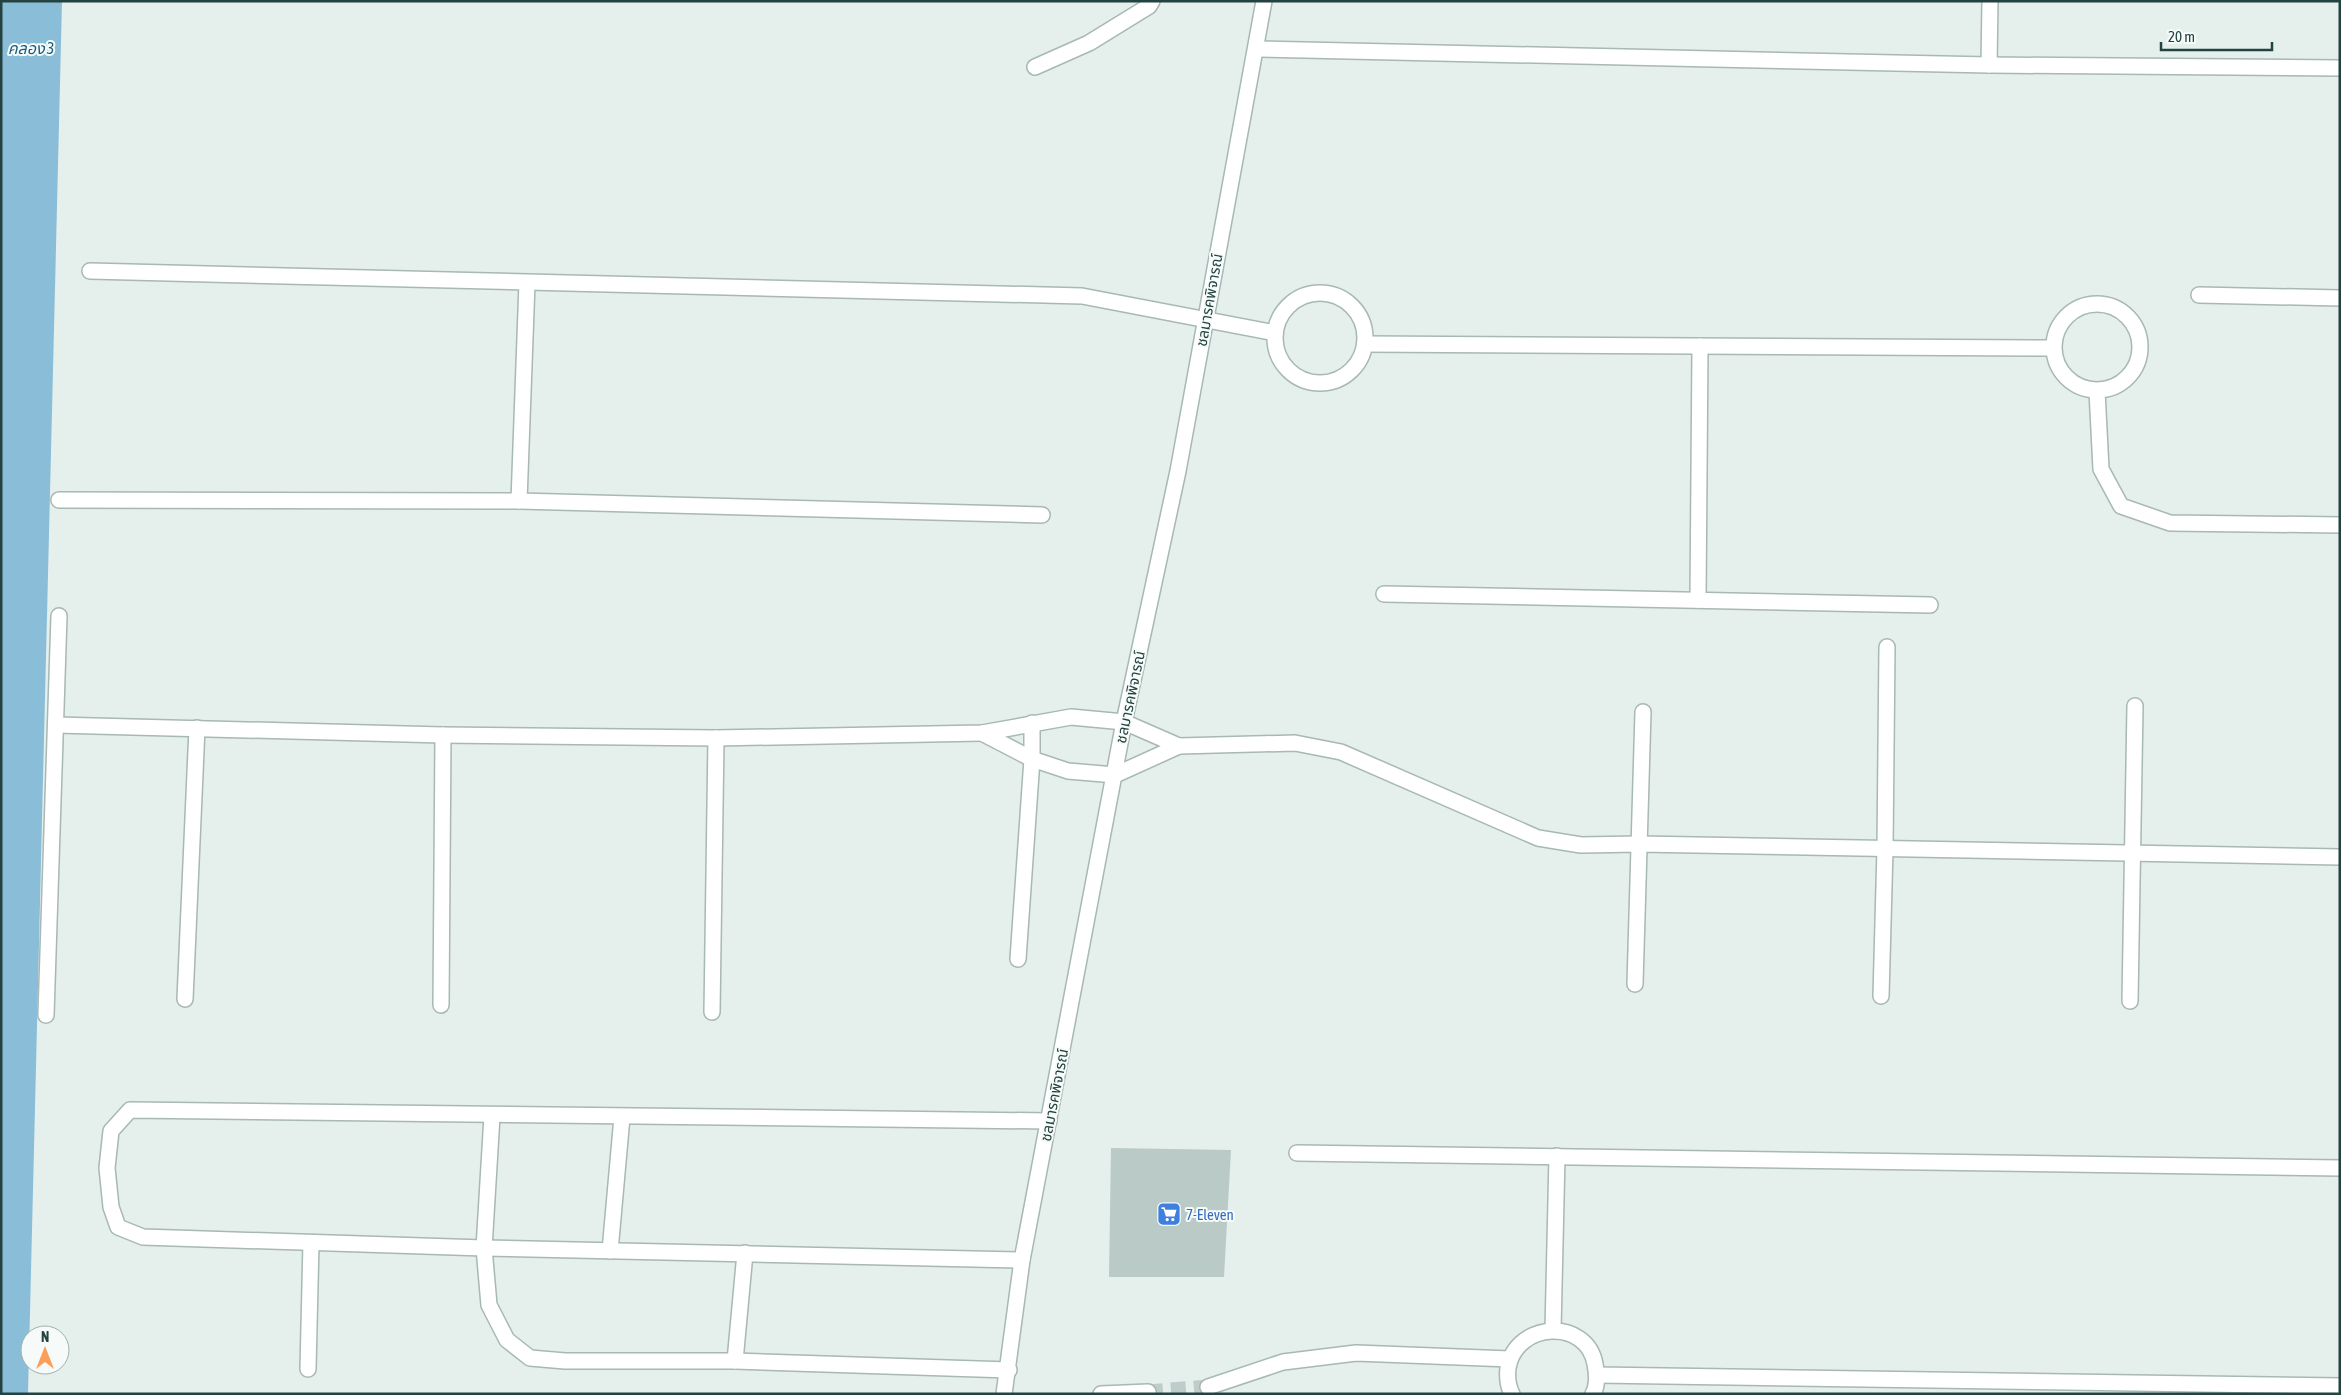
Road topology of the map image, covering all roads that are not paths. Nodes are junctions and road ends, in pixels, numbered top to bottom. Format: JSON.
{"nodes":[{"id":1,"x":1152,"y":1,"type":"edge"},
{"id":2,"x":1264,"y":1,"type":"edge"},
{"id":3,"x":1990,"y":1,"type":"edge"},
{"id":4,"x":1256,"y":49,"type":"junction"},
{"id":5,"x":1989,"y":65,"type":"junction"},
{"id":6,"x":1034,"y":67,"type":"dead end"},
{"id":7,"x":2340,"y":68,"type":"edge"},
{"id":8,"x":90,"y":272,"type":"dead end"},
{"id":9,"x":527,"y":283,"type":"junction"},
{"id":10,"x":2199,"y":295,"type":"dead end"},
{"id":11,"x":2340,"y":298,"type":"edge"},
{"id":12,"x":1206,"y":320,"type":"junction"},
{"id":13,"x":1275,"y":332,"type":"junction"},
{"id":14,"x":1365,"y":344,"type":"junction"},
{"id":15,"x":1700,"y":346,"type":"junction"},
{"id":16,"x":2053,"y":348,"type":"junction"},
{"id":17,"x":2097,"y":390,"type":"junction"},
{"id":18,"x":59,"y":500,"type":"dead end"},
{"id":19,"x":519,"y":501,"type":"junction"},
{"id":20,"x":1042,"y":514,"type":"dead end"},
{"id":21,"x":2340,"y":525,"type":"edge"},
{"id":22,"x":1384,"y":594,"type":"dead end"},
{"id":23,"x":1698,"y":600,"type":"junction"},
{"id":24,"x":1930,"y":605,"type":"dead end"},
{"id":25,"x":59,"y":616,"type":"dead end"},
{"id":26,"x":1887,"y":647,"type":"dead end"},
{"id":27,"x":2135,"y":706,"type":"dead end"},
{"id":28,"x":1644,"y":712,"type":"dead end"},
{"id":29,"x":1124,"y":722,"type":"junction"},
{"id":30,"x":1032,"y":723,"type":"junction"},
{"id":31,"x":56,"y":725,"type":"junction"},
{"id":32,"x":197,"y":728,"type":"junction"},
{"id":33,"x":982,"y":734,"type":"junction"},
{"id":34,"x":443,"y":735,"type":"junction"},
{"id":35,"x":716,"y":738,"type":"junction"},
{"id":36,"x":1179,"y":746,"type":"junction"},
{"id":37,"x":1032,"y":759,"type":"junction"},
{"id":38,"x":1115,"y":775,"type":"junction"},
{"id":39,"x":1639,"y":844,"type":"junction"},
{"id":40,"x":1885,"y":849,"type":"junction"},
{"id":41,"x":2132,"y":853,"type":"junction"},
{"id":42,"x":2340,"y":857,"type":"edge"},
{"id":43,"x":1018,"y":959,"type":"dead end"},
{"id":44,"x":1635,"y":984,"type":"dead end"},
{"id":45,"x":1881,"y":996,"type":"dead end"},
{"id":46,"x":185,"y":999,"type":"dead end"},
{"id":47,"x":2130,"y":1001,"type":"dead end"},
{"id":48,"x":441,"y":1006,"type":"dead end"},
{"id":49,"x":712,"y":1012,"type":"dead end"},
{"id":50,"x":46,"y":1015,"type":"dead end"},
{"id":51,"x":492,"y":1116,"type":"junction"},
{"id":52,"x":622,"y":1117,"type":"junction"},
{"id":53,"x":1049,"y":1121,"type":"junction"},
{"id":54,"x":1297,"y":1153,"type":"dead end"},
{"id":55,"x":1557,"y":1156,"type":"junction"},
{"id":56,"x":2340,"y":1168,"type":"edge"},
{"id":57,"x":310,"y":1243,"type":"junction"},
{"id":58,"x":484,"y":1248,"type":"junction"},
{"id":59,"x":610,"y":1251,"type":"junction"},
{"id":60,"x":745,"y":1253,"type":"junction"},
{"id":61,"x":1022,"y":1260,"type":"junction"},
{"id":62,"x":1553,"y":1330,"type":"junction"},
{"id":63,"x":1510,"y":1359,"type":"junction"},
{"id":64,"x":735,"y":1361,"type":"junction"},
{"id":65,"x":308,"y":1369,"type":"dead end"},
{"id":66,"x":1009,"y":1370,"type":"junction"},
{"id":67,"x":1597,"y":1375,"type":"junction"},
{"id":68,"x":2340,"y":1386,"type":"edge"},
{"id":69,"x":1208,"y":1387,"type":"tunnel mouth"},
{"id":70,"x":1148,"y":1392,"type":"dead end"},
{"id":71,"x":1004,"y":1394,"type":"edge"},
{"id":72,"x":1101,"y":1394,"type":"edge"},
{"id":73,"x":1512,"y":1394,"type":"edge"},
{"id":74,"x":1593,"y":1394,"type":"edge"}],
"edges":[{"from":1,"to":6,"type":"street"},
{"from":2,"to":4,"type":"street","name":"ชลมารคพิจารณ์"},
{"from":3,"to":5,"type":"street"},
{"from":4,"to":5,"type":"street"},
{"from":4,"to":12,"type":"street","name":"ชลมารคพิจารณ์"},
{"from":5,"to":7,"type":"street"},
{"from":8,"to":9,"type":"street"},
{"from":9,"to":12,"type":"street"},
{"from":9,"to":19,"type":"street"},
{"from":10,"to":11,"type":"street"},
{"from":12,"to":13,"type":"street"},
{"from":12,"to":29,"type":"street","name":"ชลมารคพิจารณ์"},
{"from":13,"to":14,"type":"street"},
{"from":13,"to":14,"type":"street"},
{"from":14,"to":15,"type":"street"},
{"from":15,"to":16,"type":"street"},
{"from":15,"to":23,"type":"street"},
{"from":16,"to":17,"type":"street"},
{"from":16,"to":17,"type":"street"},
{"from":17,"to":21,"type":"street"},
{"from":18,"to":19,"type":"street"},
{"from":19,"to":20,"type":"street"},
{"from":22,"to":23,"type":"street"},
{"from":23,"to":24,"type":"street"},
{"from":25,"to":31,"type":"street"},
{"from":26,"to":40,"type":"street"},
{"from":27,"to":41,"type":"street"},
{"from":28,"to":39,"type":"street"},
{"from":29,"to":30,"type":"street"},
{"from":29,"to":36,"type":"street"},
{"from":29,"to":38,"type":"street","name":"ชลมารคพิจารณ์"},
{"from":30,"to":33,"type":"street"},
{"from":30,"to":37,"type":"street"},
{"from":31,"to":32,"type":"street"},
{"from":31,"to":50,"type":"street"},
{"from":32,"to":34,"type":"street"},
{"from":32,"to":46,"type":"street"},
{"from":33,"to":35,"type":"street"},
{"from":33,"to":37,"type":"street"},
{"from":34,"to":35,"type":"street"},
{"from":34,"to":48,"type":"street"},
{"from":35,"to":49,"type":"street"},
{"from":36,"to":38,"type":"street"},
{"from":36,"to":39,"type":"street"},
{"from":37,"to":38,"type":"street"},
{"from":37,"to":43,"type":"street"},
{"from":38,"to":53,"type":"street","name":"ชลมารคพิจารณ์"},
{"from":39,"to":40,"type":"street"},
{"from":39,"to":44,"type":"street"},
{"from":40,"to":41,"type":"street"},
{"from":40,"to":45,"type":"street"},
{"from":41,"to":42,"type":"street"},
{"from":41,"to":47,"type":"street"},
{"from":51,"to":52,"type":"street"},
{"from":51,"to":57,"type":"street"},
{"from":51,"to":58,"type":"street"},
{"from":52,"to":53,"type":"street"},
{"from":52,"to":59,"type":"street"},
{"from":53,"to":61,"type":"street","name":"ชลมารคพิจารณ์"},
{"from":54,"to":55,"type":"street"},
{"from":55,"to":56,"type":"street"},
{"from":55,"to":62,"type":"street"},
{"from":57,"to":58,"type":"street"},
{"from":57,"to":65,"type":"street"},
{"from":58,"to":59,"type":"street"},
{"from":58,"to":64,"type":"street"},
{"from":59,"to":60,"type":"street"},
{"from":60,"to":61,"type":"street"},
{"from":60,"to":64,"type":"street"},
{"from":61,"to":66,"type":"street","name":"ชลมารคพิจารณ์"},
{"from":62,"to":63,"type":"street"},
{"from":62,"to":67,"type":"street"},
{"from":63,"to":69,"type":"street"},
{"from":63,"to":73,"type":"street"},
{"from":64,"to":66,"type":"street"},
{"from":66,"to":71,"type":"street","name":"ชลมารคพิจารณ์"},
{"from":67,"to":68,"type":"street"},
{"from":67,"to":74,"type":"street"},
{"from":70,"to":72,"type":"street"}]}
